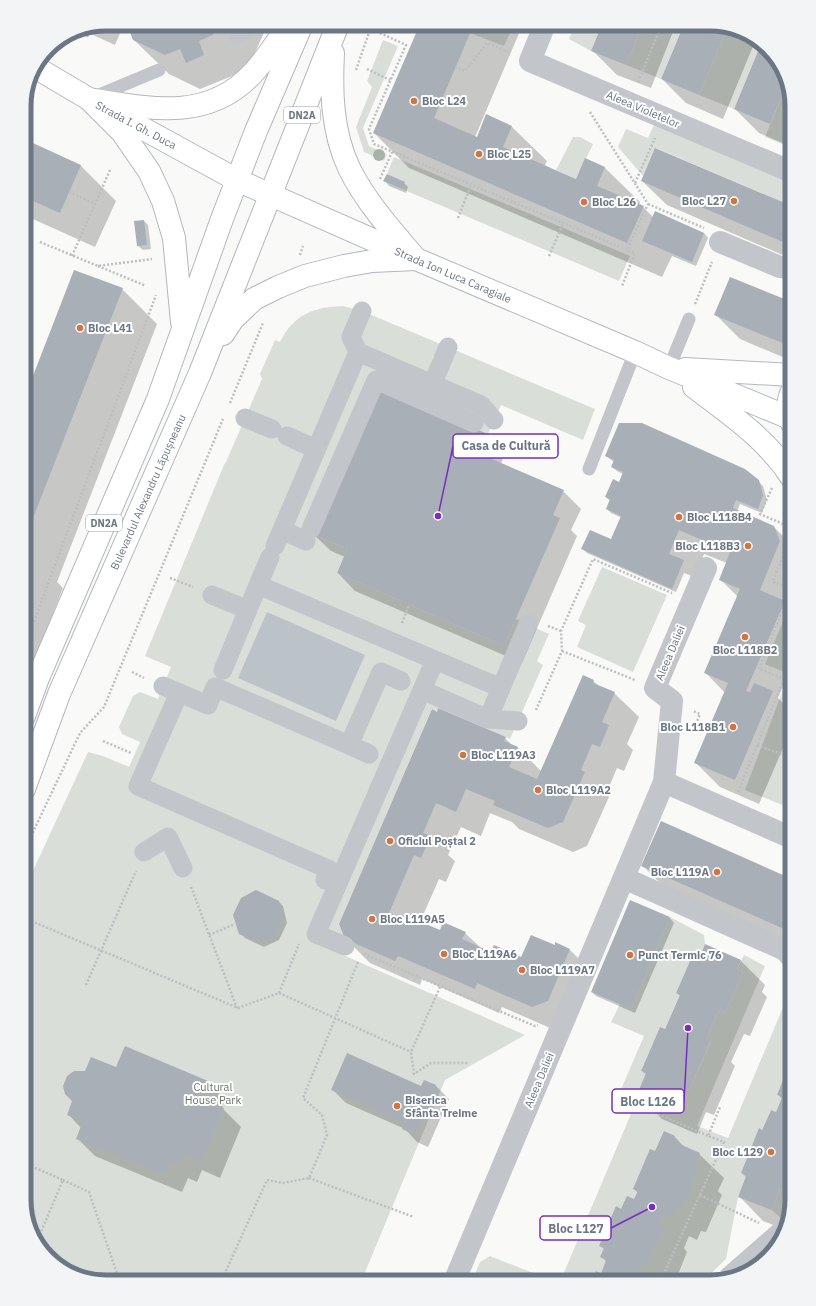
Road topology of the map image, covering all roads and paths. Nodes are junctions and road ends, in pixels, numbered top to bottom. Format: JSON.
{"nodes":[{"id":1,"x":252,"y":31,"type":"edge"},
{"id":2,"x":284,"y":31,"type":"edge"},
{"id":3,"x":299,"y":31,"type":"edge"},
{"id":4,"x":336,"y":31,"type":"edge"},
{"id":5,"x":336,"y":31,"type":"edge"},
{"id":6,"x":542,"y":31,"type":"edge"},
{"id":7,"x":659,"y":31,"type":"edge"},
{"id":8,"x":89,"y":33,"type":"edge"},
{"id":9,"x":380,"y":33,"type":"dead end"},
{"id":10,"x":87,"y":37,"type":"dead end"},
{"id":11,"x":235,"y":38,"type":"dead end"},
{"id":12,"x":530,"y":61,"type":"junction"},
{"id":13,"x":455,"y":68,"type":"dead end"},
{"id":14,"x":367,"y":69,"type":"dead end"},
{"id":15,"x":40,"y":70,"type":"edge"},
{"id":16,"x":159,"y":70,"type":"dead end"},
{"id":17,"x":570,"y":78,"type":"junction"},
{"id":18,"x":390,"y":80,"type":"junction"},
{"id":19,"x":88,"y":99,"type":"junction"},
{"id":20,"x":629,"y":103,"type":"junction"},
{"id":21,"x":664,"y":117,"type":"junction"},
{"id":22,"x":392,"y":152,"type":"junction"},
{"id":23,"x":785,"y":169,"type":"edge"},
{"id":24,"x":110,"y":170,"type":"dead end"},
{"id":25,"x":237,"y":180,"type":"junction"},
{"id":26,"x":378,"y":184,"type":"dead end"},
{"id":27,"x":635,"y":184,"type":"junction"},
{"id":28,"x":471,"y":185,"type":"junction"},
{"id":29,"x":69,"y":192,"type":"dead end"},
{"id":30,"x":271,"y":194,"type":"junction"},
{"id":31,"x":95,"y":204,"type":"junction"},
{"id":32,"x":648,"y":204,"type":"junction"},
{"id":33,"x":458,"y":218,"type":"dead end"},
{"id":34,"x":563,"y":224,"type":"junction"},
{"id":35,"x":40,"y":242,"type":"dead end"},
{"id":36,"x":720,"y":242,"type":"junction"},
{"id":37,"x":303,"y":246,"type":"dead end"},
{"id":38,"x":627,"y":250,"type":"junction"},
{"id":39,"x":296,"y":252,"type":"dead end"},
{"id":40,"x":72,"y":256,"type":"junction"},
{"id":41,"x":550,"y":256,"type":"dead end"},
{"id":42,"x":152,"y":259,"type":"dead end"},
{"id":43,"x":416,"y":259,"type":"junction"},
{"id":44,"x":98,"y":266,"type":"junction"},
{"id":45,"x":785,"y":268,"type":"edge"},
{"id":46,"x":146,"y":286,"type":"dead end"},
{"id":47,"x":622,"y":286,"type":"dead end"},
{"id":48,"x":157,"y":292,"type":"dead end"},
{"id":49,"x":362,"y":311,"type":"dead end"},
{"id":50,"x":268,"y":318,"type":"dead end"},
{"id":51,"x":689,"y":319,"type":"joint"},
{"id":52,"x":183,"y":330,"type":"junction"},
{"id":53,"x":358,"y":352,"type":"junction"},
{"id":54,"x":635,"y":352,"type":"junction"},
{"id":55,"x":444,"y":357,"type":"dead end"},
{"id":56,"x":668,"y":368,"type":"junction"},
{"id":57,"x":200,"y":373,"type":"junction"},
{"id":58,"x":785,"y":375,"type":"edge"},
{"id":59,"x":432,"y":384,"type":"junction"},
{"id":60,"x":229,"y":406,"type":"dead end"},
{"id":61,"x":226,"y":414,"type":"dead end"},
{"id":62,"x":245,"y":418,"type":"dead end"},
{"id":63,"x":785,"y":418,"type":"edge"},
{"id":64,"x":494,"y":420,"type":"dead end"},
{"id":65,"x":474,"y":423,"type":"dead end"},
{"id":66,"x":316,"y":449,"type":"junction"},
{"id":67,"x":589,"y":469,"type":"dead end"},
{"id":68,"x":783,"y":480,"type":"edge"},
{"id":69,"x":785,"y":529,"type":"edge"},
{"id":70,"x":276,"y":544,"type":"junction"},
{"id":71,"x":785,"y":550,"type":"edge"},
{"id":72,"x":706,"y":568,"type":"dead end"},
{"id":73,"x":170,"y":578,"type":"dead end"},
{"id":74,"x":258,"y":584,"type":"junction"},
{"id":75,"x":785,"y":586,"type":"edge"},
{"id":76,"x":664,"y":590,"type":"dead end"},
{"id":77,"x":212,"y":595,"type":"joint"},
{"id":78,"x":785,"y":606,"type":"edge"},
{"id":79,"x":248,"y":610,"type":"junction"},
{"id":80,"x":528,"y":624,"type":"dead end"},
{"id":81,"x":31,"y":629,"type":"edge"},
{"id":82,"x":562,"y":651,"type":"junction"},
{"id":83,"x":435,"y":660,"type":"junction"},
{"id":84,"x":222,"y":670,"type":"dead end"},
{"id":85,"x":622,"y":674,"type":"dead end"},
{"id":86,"x":784,"y":679,"type":"joint"},
{"id":87,"x":401,"y":681,"type":"dead end"},
{"id":88,"x":501,"y":688,"type":"junction"},
{"id":89,"x":422,"y":690,"type":"junction"},
{"id":90,"x":31,"y":697,"type":"edge"},
{"id":91,"x":672,"y":701,"type":"junction"},
{"id":92,"x":488,"y":719,"type":"junction"},
{"id":93,"x":518,"y":721,"type":"joint"},
{"id":94,"x":692,"y":735,"type":"dead end"},
{"id":95,"x":103,"y":741,"type":"dead end"},
{"id":96,"x":349,"y":745,"type":"junction"},
{"id":97,"x":757,"y":745,"type":"junction"},
{"id":98,"x":369,"y":754,"type":"dead end"},
{"id":99,"x":785,"y":755,"type":"edge"},
{"id":100,"x":142,"y":757,"type":"junction"},
{"id":101,"x":31,"y":770,"type":"edge"},
{"id":102,"x":664,"y":782,"type":"junction"},
{"id":103,"x":733,"y":786,"type":"dead end"},
{"id":104,"x":174,"y":822,"type":"junction"},
{"id":105,"x":785,"y":835,"type":"edge"},
{"id":106,"x":31,"y":836,"type":"edge"},
{"id":107,"x":144,"y":852,"type":"joint"},
{"id":108,"x":184,"y":868,"type":"joint"},
{"id":109,"x":624,"y":878,"type":"junction"},
{"id":110,"x":326,"y":880,"type":"dead end"},
{"id":111,"x":31,"y":921,"type":"edge"},
{"id":112,"x":235,"y":924,"type":"dead end"},
{"id":113,"x":209,"y":935,"type":"junction"},
{"id":114,"x":345,"y":946,"type":"joint"},
{"id":115,"x":785,"y":950,"type":"edge"},
{"id":116,"x":100,"y":951,"type":"junction"},
{"id":117,"x":355,"y":969,"type":"dead end"},
{"id":118,"x":86,"y":985,"type":"dead end"},
{"id":119,"x":440,"y":987,"type":"junction"},
{"id":120,"x":238,"y":1008,"type":"junction"},
{"id":121,"x":567,"y":1015,"type":"junction"},
{"id":122,"x":336,"y":1019,"type":"junction"},
{"id":123,"x":411,"y":1052,"type":"junction"},
{"id":124,"x":469,"y":1063,"type":"dead end"},
{"id":125,"x":629,"y":1101,"type":"dead end"},
{"id":126,"x":720,"y":1107,"type":"dead end"},
{"id":127,"x":708,"y":1136,"type":"junction"},
{"id":128,"x":31,"y":1166,"type":"edge"},
{"id":129,"x":310,"y":1178,"type":"junction"},
{"id":130,"x":63,"y":1180,"type":"junction"},
{"id":131,"x":700,"y":1195,"type":"junction"},
{"id":132,"x":414,"y":1217,"type":"dead end"},
{"id":133,"x":778,"y":1230,"type":"edge"},
{"id":134,"x":40,"y":1234,"type":"edge"},
{"id":135,"x":773,"y":1240,"type":"edge"},
{"id":136,"x":740,"y":1268,"type":"edge"},
{"id":137,"x":118,"y":1275,"type":"edge"},
{"id":138,"x":224,"y":1275,"type":"edge"},
{"id":139,"x":457,"y":1275,"type":"edge"},
{"id":140,"x":663,"y":1275,"type":"edge"}],
"edges":[{"from":1,"to":11,"type":"lane"},
{"from":2,"to":19,"type":"main road"},
{"from":3,"to":25,"type":"main road","number":"DN2A"},
{"from":4,"to":30,"type":"main road","number":"DN2A"},
{"from":5,"to":43,"type":"main road"},
{"from":6,"to":12,"type":"street"},
{"from":7,"to":20,"type":"path"},
{"from":8,"to":10,"type":"path"},
{"from":9,"to":18,"type":"path"},
{"from":12,"to":13,"type":"path"},
{"from":12,"to":17,"type":"street","name":"Aleea Violetelor"},
{"from":14,"to":18,"type":"path"},
{"from":15,"to":19,"type":"main road","name":"Strada I. Gh. Duca"},
{"from":16,"to":19,"type":"lane"},
{"from":17,"to":20,"type":"street","name":"Aleea Violetelor"},
{"from":17,"to":27,"type":"path"},
{"from":18,"to":22,"type":"path"},
{"from":19,"to":25,"type":"main road","name":"Strada I. Gh. Duca"},
{"from":19,"to":52,"type":"main road"},
{"from":20,"to":21,"type":"street","name":"Aleea Violetelor"},
{"from":21,"to":23,"type":"street","name":"Aleea Violetelor"},
{"from":21,"to":27,"type":"path"},
{"from":22,"to":26,"type":"path"},
{"from":22,"to":28,"type":"path"},
{"from":24,"to":31,"type":"path"},
{"from":25,"to":30,"type":"main road","name":"Strada Ion Luca Caragiale"},
{"from":25,"to":52,"type":"main road","number":"DN2A"},
{"from":27,"to":32,"type":"path"},
{"from":28,"to":33,"type":"path"},
{"from":28,"to":34,"type":"path"},
{"from":29,"to":31,"type":"path"},
{"from":30,"to":43,"type":"main road","name":"Strada Ion Luca Caragiale"},
{"from":30,"to":57,"type":"main road","name":"Bulevardul Alexandru Lăpușneanu","number":"DN2A"},
{"from":31,"to":40,"type":"path"},
{"from":32,"to":36,"type":"path"},
{"from":32,"to":38,"type":"path"},
{"from":34,"to":38,"type":"path"},
{"from":34,"to":41,"type":"path"},
{"from":35,"to":40,"type":"path"},
{"from":36,"to":45,"type":"street"},
{"from":36,"to":51,"type":"path"},
{"from":37,"to":39,"type":"path"},
{"from":38,"to":47,"type":"path"},
{"from":40,"to":44,"type":"path"},
{"from":42,"to":44,"type":"path"},
{"from":43,"to":54,"type":"main road","name":"Strada Ion Luca Caragiale"},
{"from":43,"to":57,"type":"main road"},
{"from":44,"to":46,"type":"path"},
{"from":48,"to":81,"type":"path"},
{"from":49,"to":53,"type":"street"},
{"from":50,"to":60,"type":"path"},
{"from":51,"to":56,"type":"lane"},
{"from":52,"to":90,"type":"main road","number":"DN2A"},
{"from":53,"to":59,"type":"street"},
{"from":53,"to":66,"type":"street"},
{"from":54,"to":56,"type":"main road","name":"Strada Ion Luca Caragiale"},
{"from":54,"to":67,"type":"lane"},
{"from":55,"to":59,"type":"street"},
{"from":56,"to":58,"type":"main road","name":"Strada Ion Luca Caragiale"},
{"from":56,"to":63,"type":"main road","name":"Strada Ion Luca Caragiale"},
{"from":56,"to":68,"type":"main road"},
{"from":57,"to":101,"type":"main road","name":"Bulevardul Alexandru Lăpușneanu","number":"DN2A"},
{"from":59,"to":64,"type":"street"},
{"from":61,"to":106,"type":"path"},
{"from":62,"to":66,"type":"street"},
{"from":65,"to":70,"type":"street"},
{"from":66,"to":70,"type":"street"},
{"from":68,"to":69,"type":"path"},
{"from":70,"to":74,"type":"street"},
{"from":71,"to":75,"type":"path"},
{"from":72,"to":91,"type":"street","name":"Aleea Daliei"},
{"from":73,"to":77,"type":"path"},
{"from":74,"to":79,"type":"street"},
{"from":74,"to":83,"type":"street"},
{"from":76,"to":82,"type":"path"},
{"from":77,"to":79,"type":"street"},
{"from":78,"to":86,"type":"path"},
{"from":79,"to":84,"type":"street"},
{"from":80,"to":88,"type":"street"},
{"from":82,"to":85,"type":"path"},
{"from":82,"to":93,"type":"path"},
{"from":83,"to":88,"type":"street"},
{"from":83,"to":89,"type":"street"},
{"from":86,"to":97,"type":"path"},
{"from":87,"to":96,"type":"street"},
{"from":88,"to":92,"type":"street"},
{"from":89,"to":92,"type":"street"},
{"from":89,"to":114,"type":"street"},
{"from":91,"to":94,"type":"path"},
{"from":91,"to":102,"type":"street","name":"Aleea Daliei"},
{"from":92,"to":93,"type":"street"},
{"from":95,"to":100,"type":"path"},
{"from":96,"to":98,"type":"street"},
{"from":96,"to":100,"type":"street"},
{"from":97,"to":99,"type":"path"},
{"from":97,"to":103,"type":"path"},
{"from":100,"to":104,"type":"street"},
{"from":102,"to":105,"type":"street"},
{"from":102,"to":109,"type":"street","name":"Aleea Daliei"},
{"from":104,"to":107,"type":"street"},
{"from":104,"to":108,"type":"street"},
{"from":104,"to":110,"type":"street"},
{"from":107,"to":116,"type":"path"},
{"from":108,"to":113,"type":"path"},
{"from":109,"to":115,"type":"street"},
{"from":109,"to":121,"type":"street","name":"Aleea Daliei"},
{"from":111,"to":116,"type":"path"},
{"from":112,"to":113,"type":"path"},
{"from":113,"to":120,"type":"path"},
{"from":114,"to":119,"type":"path"},
{"from":116,"to":118,"type":"path"},
{"from":116,"to":120,"type":"path"},
{"from":117,"to":122,"type":"path"},
{"from":119,"to":121,"type":"path"},
{"from":119,"to":123,"type":"path"},
{"from":120,"to":122,"type":"path"},
{"from":121,"to":139,"type":"street","name":"Aleea Daliei"},
{"from":122,"to":123,"type":"path"},
{"from":122,"to":129,"type":"path"},
{"from":123,"to":124,"type":"path"},
{"from":125,"to":127,"type":"path"},
{"from":126,"to":127,"type":"path"},
{"from":127,"to":131,"type":"path"},
{"from":128,"to":130,"type":"path"},
{"from":129,"to":132,"type":"path"},
{"from":129,"to":138,"type":"path"},
{"from":130,"to":134,"type":"path"},
{"from":130,"to":137,"type":"path"},
{"from":131,"to":133,"type":"path"},
{"from":131,"to":140,"type":"path"},
{"from":135,"to":136,"type":"street"}]}
